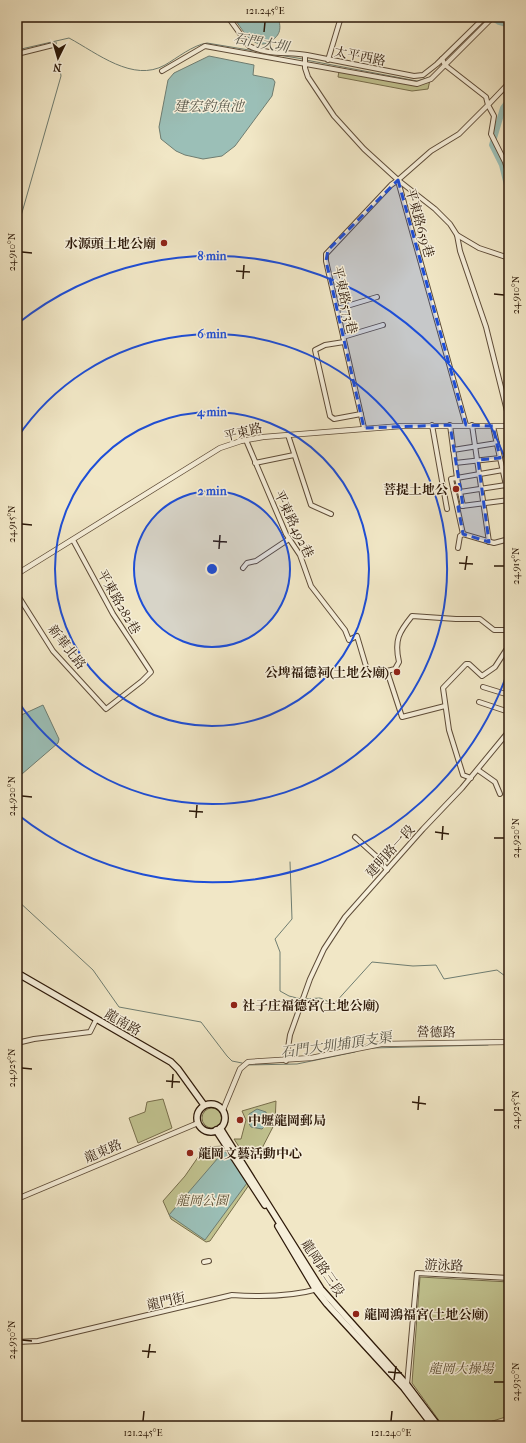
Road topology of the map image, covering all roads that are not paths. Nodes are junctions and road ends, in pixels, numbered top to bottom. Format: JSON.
{"nodes":[{"id":1,"x":228,"y":17,"type":"edge"},
{"id":2,"x":340,"y":17,"type":"edge"},
{"id":3,"x":491,"y":18,"type":"edge"},
{"id":4,"x":483,"y":19,"type":"dead end"},
{"id":5,"x":53,"y":45,"type":"dead end"},
{"id":6,"x":17,"y":54,"type":"edge"},
{"id":7,"x":442,"y":59,"type":"junction"},
{"id":8,"x":305,"y":60,"type":"junction"},
{"id":9,"x":328,"y":60,"type":"junction"},
{"id":10,"x":446,"y":65,"type":"junction"},
{"id":11,"x":162,"y":71,"type":"dead end"},
{"id":12,"x":509,"y":84,"type":"edge"},
{"id":13,"x":488,"y":105,"type":"junction"},
{"id":14,"x":507,"y":162,"type":"edge"},
{"id":15,"x":509,"y":176,"type":"edge"},
{"id":16,"x":398,"y":180,"type":"junction"},
{"id":17,"x":457,"y":235,"type":"junction"},
{"id":18,"x":509,"y":258,"type":"edge"},
{"id":19,"x":377,"y":297,"type":"dead end"},
{"id":20,"x":337,"y":310,"type":"junction"},
{"id":21,"x":383,"y":325,"type":"dead end"},
{"id":22,"x":344,"y":339,"type":"junction"},
{"id":23,"x":361,"y":414,"type":"junction"},
{"id":24,"x":509,"y":419,"type":"edge"},
{"id":25,"x":432,"y":425,"type":"junction"},
{"id":26,"x":450,"y":425,"type":"junction"},
{"id":27,"x":466,"y":425,"type":"junction"},
{"id":28,"x":472,"y":425,"type":"junction"},
{"id":29,"x":493,"y":426,"type":"junction"},
{"id":30,"x":509,"y":426,"type":"edge"},
{"id":31,"x":364,"y":428,"type":"junction"},
{"id":32,"x":288,"y":435,"type":"junction"},
{"id":33,"x":246,"y":440,"type":"junction"},
{"id":34,"x":497,"y":443,"type":"junction"},
{"id":35,"x":476,"y":446,"type":"junction"},
{"id":36,"x":453,"y":450,"type":"junction"},
{"id":37,"x":294,"y":455,"type":"junction"},
{"id":38,"x":500,"y":458,"type":"junction"},
{"id":39,"x":478,"y":460,"type":"junction"},
{"id":40,"x":255,"y":463,"type":"junction"},
{"id":41,"x":455,"y":463,"type":"junction"},
{"id":42,"x":503,"y":470,"type":"junction"},
{"id":43,"x":480,"y":474,"type":"junction"},
{"id":44,"x":457,"y":478,"type":"junction"},
{"id":45,"x":506,"y":485,"type":"junction"},
{"id":46,"x":482,"y":488,"type":"junction"},
{"id":47,"x":460,"y":492,"type":"junction"},
{"id":48,"x":509,"y":500,"type":"edge"},
{"id":49,"x":484,"y":503,"type":"junction"},
{"id":50,"x":463,"y":506,"type":"junction"},
{"id":51,"x":458,"y":507,"type":"junction"},
{"id":52,"x":447,"y":510,"type":"dead end"},
{"id":53,"x":331,"y":514,"type":"dead end"},
{"id":54,"x":463,"y":534,"type":"junction"},
{"id":55,"x":289,"y":539,"type":"junction"},
{"id":56,"x":509,"y":539,"type":"edge"},
{"id":57,"x":73,"y":540,"type":"junction"},
{"id":58,"x":489,"y":542,"type":"junction"},
{"id":59,"x":458,"y":548,"type":"dead end"},
{"id":60,"x":243,"y":568,"type":"dead end"},
{"id":61,"x":17,"y":574,"type":"edge"},
{"id":62,"x":17,"y":594,"type":"edge"},
{"id":63,"x":509,"y":630,"type":"edge"},
{"id":64,"x":506,"y":650,"type":"dead end"},
{"id":65,"x":387,"y":671,"type":"junction"},
{"id":66,"x":483,"y":687,"type":"dead end"},
{"id":67,"x":509,"y":695,"type":"edge"},
{"id":68,"x":479,"y":702,"type":"dead end"},
{"id":69,"x":446,"y":706,"type":"junction"},
{"id":70,"x":106,"y":709,"type":"joint"},
{"id":71,"x":509,"y":712,"type":"edge"},
{"id":72,"x":509,"y":731,"type":"edge"},
{"id":73,"x":478,"y":770,"type":"junction"},
{"id":74,"x":471,"y":778,"type":"junction"},
{"id":75,"x":500,"y":794,"type":"dead end"},
{"id":76,"x":355,"y":837,"type":"dead end"},
{"id":77,"x":387,"y":870,"type":"junction"},
{"id":78,"x":17,"y":973,"type":"edge"},
{"id":79,"x":96,"y":1020,"type":"junction"},
{"id":80,"x":509,"y":1042,"type":"edge"},
{"id":81,"x":17,"y":1043,"type":"edge"},
{"id":82,"x":286,"y":1061,"type":"junction"},
{"id":83,"x":204,"y":1105,"type":"junction"},
{"id":84,"x":223,"y":1110,"type":"junction"},
{"id":85,"x":198,"y":1123,"type":"junction"},
{"id":86,"x":218,"y":1129,"type":"junction"},
{"id":87,"x":17,"y":1199,"type":"edge"},
{"id":88,"x":509,"y":1278,"type":"edge"},
{"id":89,"x":318,"y":1289,"type":"junction"},
{"id":90,"x":17,"y":1342,"type":"edge"},
{"id":91,"x":407,"y":1385,"type":"junction"},
{"id":92,"x":433,"y":1426,"type":"edge"},
{"id":93,"x":438,"y":1426,"type":"edge"}],
"edges":[{"from":1,"to":8,"type":"street","name":"太平西路"},
{"from":2,"to":9,"type":"street"},
{"from":3,"to":10,"type":"street"},
{"from":4,"to":7,"type":"street","name":"太平西路"},
{"from":5,"to":6,"type":"street"},
{"from":7,"to":9,"type":"street","name":"太平西路"},
{"from":7,"to":10,"type":"street"},
{"from":8,"to":9,"type":"street","name":"太平西路"},
{"from":8,"to":10,"type":"street"},
{"from":8,"to":11,"type":"street"},
{"from":8,"to":16,"type":"street","name":"平東路659巷"},
{"from":10,"to":13,"type":"street"},
{"from":12,"to":13,"type":"street"},
{"from":13,"to":14,"type":"street"},
{"from":13,"to":16,"type":"street"},
{"from":14,"to":15,"type":"street"},
{"from":16,"to":17,"type":"street"},
{"from":16,"to":20,"type":"street","name":"平東路573巷"},
{"from":16,"to":27,"type":"street","name":"平東路659巷"},
{"from":17,"to":18,"type":"street"},
{"from":17,"to":24,"type":"street"},
{"from":19,"to":20,"type":"street"},
{"from":20,"to":22,"type":"street","name":"平東路573巷"},
{"from":21,"to":22,"type":"street"},
{"from":22,"to":23,"type":"street","name":"平東路573巷"},
{"from":22,"to":23,"type":"street"},
{"from":23,"to":31,"type":"street","name":"平東路573巷"},
{"from":25,"to":26,"type":"street","name":"平東路"},
{"from":25,"to":31,"type":"street","name":"平東路"},
{"from":25,"to":52,"type":"street"},
{"from":26,"to":27,"type":"street","name":"平東路"},
{"from":26,"to":36,"type":"street"},
{"from":27,"to":28,"type":"street","name":"平東路"},
{"from":28,"to":29,"type":"street","name":"平東路"},
{"from":28,"to":35,"type":"street"},
{"from":29,"to":30,"type":"street","name":"平東路"},
{"from":29,"to":34,"type":"street"},
{"from":31,"to":32,"type":"street","name":"平東路"},
{"from":32,"to":33,"type":"street","name":"平東路"},
{"from":32,"to":37,"type":"street"},
{"from":33,"to":40,"type":"street","name":"平東路492巷"},
{"from":33,"to":57,"type":"street","name":"平東路"},
{"from":34,"to":35,"type":"street"},
{"from":34,"to":38,"type":"street"},
{"from":35,"to":36,"type":"street"},
{"from":35,"to":39,"type":"street"},
{"from":36,"to":41,"type":"street"},
{"from":37,"to":40,"type":"street"},
{"from":37,"to":53,"type":"street"},
{"from":38,"to":39,"type":"street"},
{"from":38,"to":42,"type":"street"},
{"from":39,"to":41,"type":"street"},
{"from":39,"to":43,"type":"street"},
{"from":40,"to":55,"type":"street","name":"平東路492巷"},
{"from":41,"to":44,"type":"street"},
{"from":42,"to":43,"type":"street"},
{"from":42,"to":45,"type":"street"},
{"from":43,"to":44,"type":"street"},
{"from":43,"to":46,"type":"street"},
{"from":44,"to":47,"type":"street"},
{"from":44,"to":51,"type":"street"},
{"from":45,"to":46,"type":"street"},
{"from":45,"to":48,"type":"street"},
{"from":46,"to":47,"type":"street"},
{"from":46,"to":49,"type":"street"},
{"from":47,"to":50,"type":"street"},
{"from":48,"to":49,"type":"street"},
{"from":49,"to":50,"type":"street"},
{"from":49,"to":58,"type":"street"},
{"from":50,"to":51,"type":"street"},
{"from":51,"to":54,"type":"street"},
{"from":54,"to":58,"type":"street"},
{"from":54,"to":59,"type":"street"},
{"from":55,"to":60,"type":"street"},
{"from":55,"to":65,"type":"street","name":"平東路492巷"},
{"from":56,"to":58,"type":"street"},
{"from":57,"to":61,"type":"street","name":"平東路"},
{"from":57,"to":70,"type":"street","name":"平東路282巷"},
{"from":62,"to":70,"type":"street","name":"新華北路"},
{"from":63,"to":65,"type":"street"},
{"from":64,"to":69,"type":"street"},
{"from":65,"to":69,"type":"street"},
{"from":66,"to":67,"type":"street"},
{"from":68,"to":71,"type":"street"},
{"from":69,"to":74,"type":"street"},
{"from":72,"to":73,"type":"street","name":"建明路一段"},
{"from":73,"to":74,"type":"street","name":"建明路一段"},
{"from":73,"to":75,"type":"street"},
{"from":74,"to":77,"type":"street","name":"建明路一段"},
{"from":76,"to":77,"type":"street"},
{"from":77,"to":82,"type":"street","name":"建明路一段"},
{"from":78,"to":79,"type":"main road","name":"龍南路"},
{"from":79,"to":81,"type":"street"},
{"from":79,"to":83,"type":"main road","name":"龍南路"},
{"from":80,"to":82,"type":"street","name":"營德路"},
{"from":82,"to":84,"type":"street","name":"營德路"},
{"from":83,"to":84,"type":"main road"},
{"from":83,"to":85,"type":"main road"},
{"from":84,"to":86,"type":"main road"},
{"from":85,"to":86,"type":"main road"},
{"from":85,"to":87,"type":"street","name":"龍東路"},
{"from":86,"to":89,"type":"main road","name":"龍岡路三段"},
{"from":88,"to":91,"type":"street","name":"游泳路"},
{"from":89,"to":90,"type":"street","name":"龍門街"},
{"from":89,"to":91,"type":"main road","name":"龍岡路三段"},
{"from":89,"to":92,"type":"main road","name":"龍岡路三段"},
{"from":91,"to":93,"type":"main road","name":"龍岡路三段"}]}
